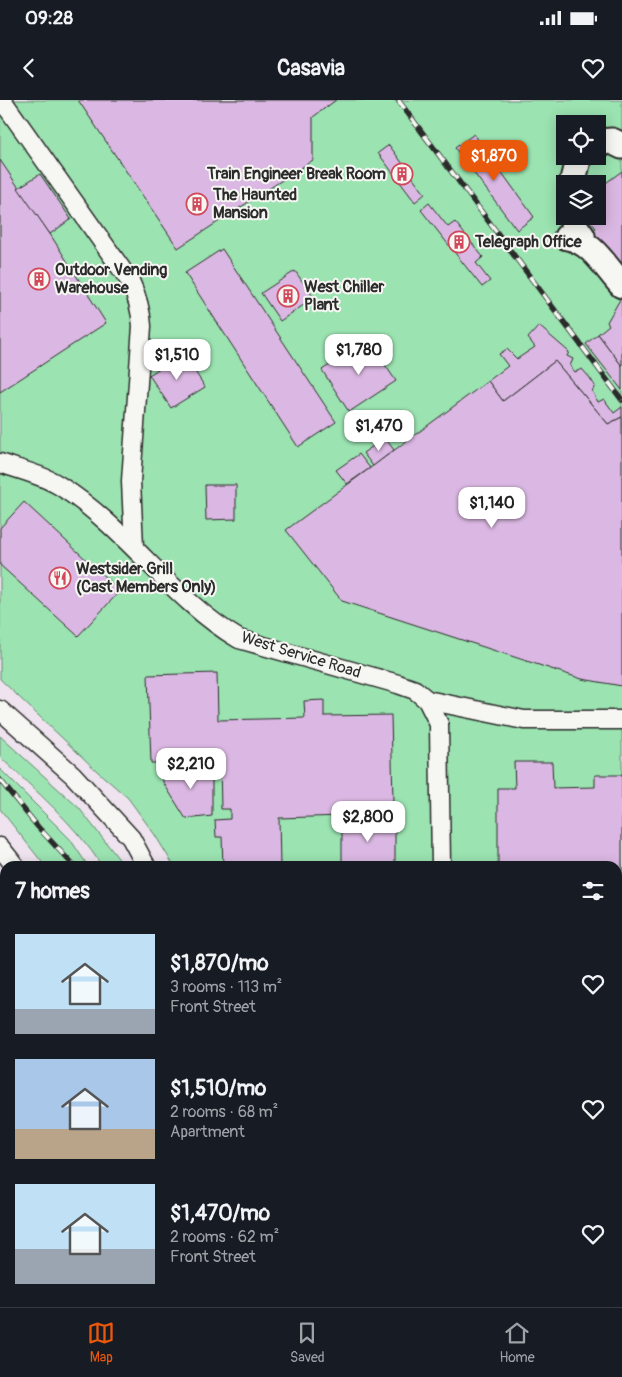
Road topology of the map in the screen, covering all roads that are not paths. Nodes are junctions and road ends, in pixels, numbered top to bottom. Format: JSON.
{"nodes":[{"id":1,"x":2,"y":100,"type":"edge"},
{"id":2,"x":606,"y":141,"type":"edge"},
{"id":3,"x":622,"y":146,"type":"edge"},
{"id":4,"x":573,"y":231,"type":"edge"},
{"id":5,"x":622,"y":285,"type":"edge"},
{"id":6,"x":0,"y":463,"type":"edge"},
{"id":7,"x":134,"y":547,"type":"junction"},
{"id":8,"x":427,"y":700,"type":"junction"},
{"id":9,"x":0,"y":710,"type":"edge"},
{"id":10,"x":622,"y":720,"type":"edge"},
{"id":11,"x":0,"y":847,"type":"edge"},
{"id":12,"x":11,"y":861,"type":"edge"},
{"id":13,"x":143,"y":861,"type":"edge"},
{"id":14,"x":441,"y":861,"type":"edge"}],
"edges":[{"from":1,"to":7,"type":"lane"},
{"from":2,"to":3,"type":"street"},
{"from":4,"to":5,"type":"street"},
{"from":6,"to":7,"type":"lane","name":"West Service Road"},
{"from":7,"to":8,"type":"lane","name":"West Service Road"},
{"from":8,"to":10,"type":"lane"},
{"from":8,"to":14,"type":"lane"},
{"from":9,"to":13,"type":"lane"},
{"from":11,"to":12,"type":"lane"}]}
